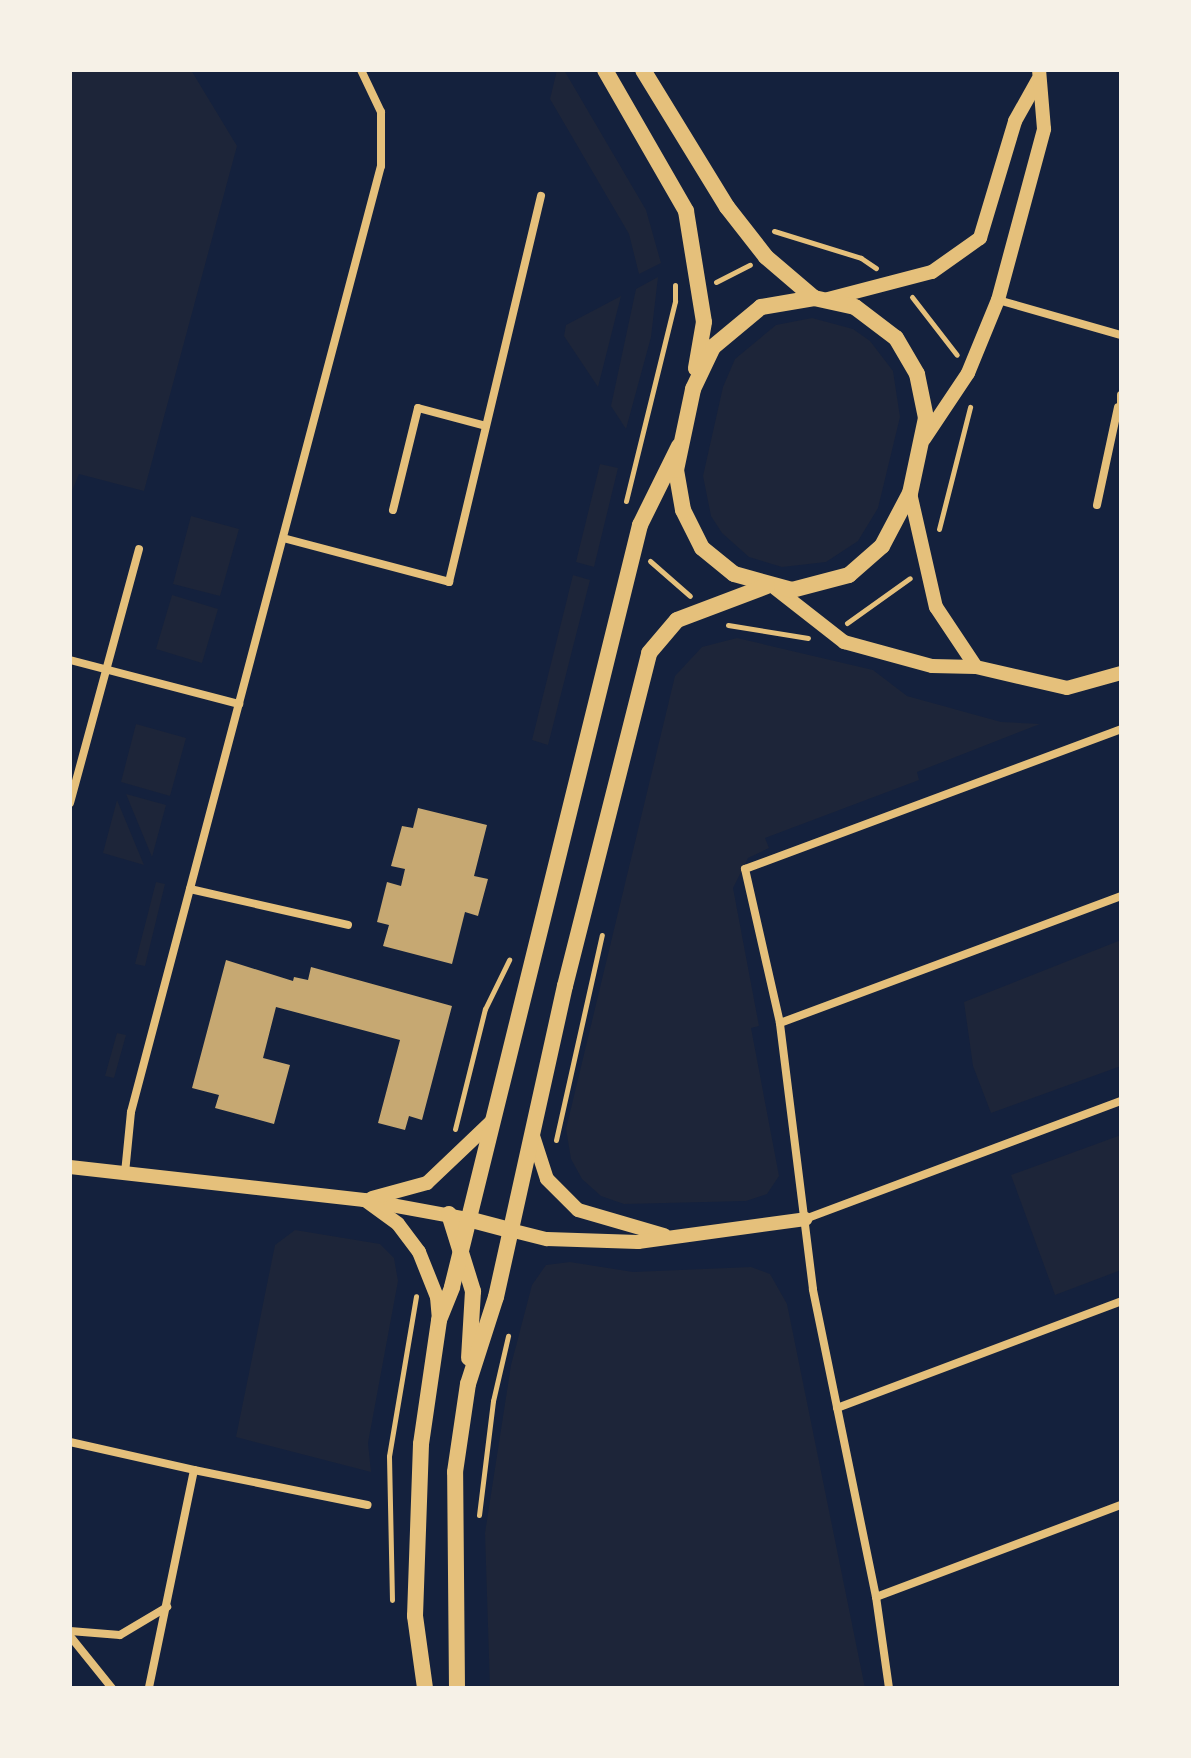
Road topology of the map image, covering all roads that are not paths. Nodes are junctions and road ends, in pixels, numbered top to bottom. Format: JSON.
{"nodes":[{"id":1,"x":361,"y":70,"type":"edge"},
{"id":2,"x":605,"y":70,"type":"edge"},
{"id":3,"x":643,"y":70,"type":"edge"},
{"id":4,"x":1039,"y":75,"type":"edge"},
{"id":5,"x":541,"y":196,"type":"dead end"},
{"id":6,"x":821,"y":298,"type":"junction"},
{"id":7,"x":998,"y":300,"type":"junction"},
{"id":8,"x":1121,"y":335,"type":"edge"},
{"id":9,"x":693,"y":389,"type":"junction"},
{"id":10,"x":1121,"y":395,"type":"edge"},
{"id":11,"x":1120,"y":408,"type":"edge"},
{"id":12,"x":486,"y":426,"type":"junction"},
{"id":13,"x":923,"y":439,"type":"junction"},
{"id":14,"x":679,"y":446,"type":"junction"},
{"id":15,"x":910,"y":493,"type":"junction"},
{"id":16,"x":1097,"y":505,"type":"dead end"},
{"id":17,"x":393,"y":510,"type":"dead end"},
{"id":18,"x":283,"y":538,"type":"junction"},
{"id":19,"x":139,"y":549,"type":"dead end"},
{"id":20,"x":771,"y":587,"type":"junction"},
{"id":21,"x":70,"y":660,"type":"edge"},
{"id":22,"x":976,"y":667,"type":"junction"},
{"id":23,"x":105,"y":669,"type":"junction"},
{"id":24,"x":1121,"y":673,"type":"edge"},
{"id":25,"x":239,"y":704,"type":"junction"},
{"id":26,"x":1121,"y":729,"type":"edge"},
{"id":27,"x":70,"y":803,"type":"edge"},
{"id":28,"x":190,"y":889,"type":"junction"},
{"id":29,"x":1121,"y":896,"type":"edge"},
{"id":30,"x":348,"y":925,"type":"dead end"},
{"id":31,"x":780,"y":1023,"type":"junction"},
{"id":32,"x":1121,"y":1101,"type":"edge"},
{"id":33,"x":535,"y":1114,"type":"junction"},
{"id":34,"x":491,"y":1122,"type":"junction"},
{"id":35,"x":70,"y":1167,"type":"edge"},
{"id":36,"x":125,"y":1173,"type":"junction"},
{"id":37,"x":364,"y":1200,"type":"junction"},
{"id":38,"x":449,"y":1214,"type":"junction"},
{"id":39,"x":468,"y":1219,"type":"junction"},
{"id":40,"x":805,"y":1219,"type":"junction"},
{"id":41,"x":510,"y":1230,"type":"junction"},
{"id":42,"x":672,"y":1237,"type":"junction"},
{"id":43,"x":461,"y":1248,"type":"junction"},
{"id":44,"x":1121,"y":1301,"type":"edge"},
{"id":45,"x":439,"y":1320,"type":"junction"},
{"id":46,"x":468,"y":1384,"type":"junction"},
{"id":47,"x":837,"y":1408,"type":"junction"},
{"id":48,"x":70,"y":1442,"type":"edge"},
{"id":49,"x":194,"y":1470,"type":"junction"},
{"id":50,"x":367,"y":1505,"type":"dead end"},
{"id":51,"x":1121,"y":1505,"type":"edge"},
{"id":52,"x":876,"y":1597,"type":"junction"},
{"id":53,"x":167,"y":1607,"type":"junction"},
{"id":54,"x":70,"y":1634,"type":"edge"},
{"id":55,"x":112,"y":1688,"type":"edge"},
{"id":56,"x":149,"y":1688,"type":"edge"},
{"id":57,"x":425,"y":1688,"type":"edge"},
{"id":58,"x":457,"y":1688,"type":"edge"},
{"id":59,"x":889,"y":1688,"type":"edge"}],
"edges":[{"from":1,"to":18,"type":"street"},
{"from":2,"to":9,"type":"main road"},
{"from":3,"to":6,"type":"main road"},
{"from":4,"to":6,"type":"street"},
{"from":4,"to":7,"type":"street"},
{"from":5,"to":12,"type":"street"},
{"from":6,"to":9,"type":"main road"},
{"from":6,"to":13,"type":"main road"},
{"from":7,"to":8,"type":"street"},
{"from":7,"to":13,"type":"street"},
{"from":9,"to":14,"type":"main road"},
{"from":10,"to":11,"type":"street"},
{"from":11,"to":16,"type":"street"},
{"from":12,"to":17,"type":"street"},
{"from":12,"to":18,"type":"street"},
{"from":13,"to":15,"type":"main road"},
{"from":14,"to":20,"type":"main road"},
{"from":14,"to":34,"type":"main road"},
{"from":15,"to":20,"type":"main road"},
{"from":15,"to":22,"type":"street"},
{"from":18,"to":25,"type":"street"},
{"from":19,"to":23,"type":"street"},
{"from":20,"to":22,"type":"street"},
{"from":20,"to":33,"type":"main road"},
{"from":21,"to":23,"type":"street"},
{"from":22,"to":24,"type":"street"},
{"from":23,"to":25,"type":"street"},
{"from":23,"to":27,"type":"street"},
{"from":25,"to":28,"type":"street"},
{"from":26,"to":31,"type":"street"},
{"from":28,"to":30,"type":"street"},
{"from":28,"to":36,"type":"street"},
{"from":29,"to":31,"type":"street"},
{"from":31,"to":40,"type":"street"},
{"from":32,"to":40,"type":"street"},
{"from":33,"to":41,"type":"main road"},
{"from":33,"to":42,"type":"street"},
{"from":34,"to":37,"type":"street"},
{"from":34,"to":39,"type":"main road"},
{"from":35,"to":36,"type":"street"},
{"from":36,"to":37,"type":"street"},
{"from":37,"to":38,"type":"street"},
{"from":37,"to":45,"type":"street"},
{"from":38,"to":39,"type":"street"},
{"from":38,"to":43,"type":"main road"},
{"from":39,"to":41,"type":"main road"},
{"from":39,"to":43,"type":"main road"},
{"from":40,"to":42,"type":"street"},
{"from":40,"to":47,"type":"street"},
{"from":41,"to":42,"type":"street"},
{"from":41,"to":46,"type":"main road"},
{"from":43,"to":45,"type":"main road"},
{"from":43,"to":46,"type":"main road"},
{"from":44,"to":47,"type":"street"},
{"from":45,"to":57,"type":"main road"},
{"from":46,"to":58,"type":"main road"},
{"from":47,"to":52,"type":"street"},
{"from":48,"to":49,"type":"street"},
{"from":49,"to":50,"type":"street"},
{"from":49,"to":53,"type":"street"},
{"from":51,"to":52,"type":"street"},
{"from":52,"to":59,"type":"street"},
{"from":53,"to":54,"type":"street"},
{"from":53,"to":56,"type":"street"},
{"from":54,"to":55,"type":"street"}]}
